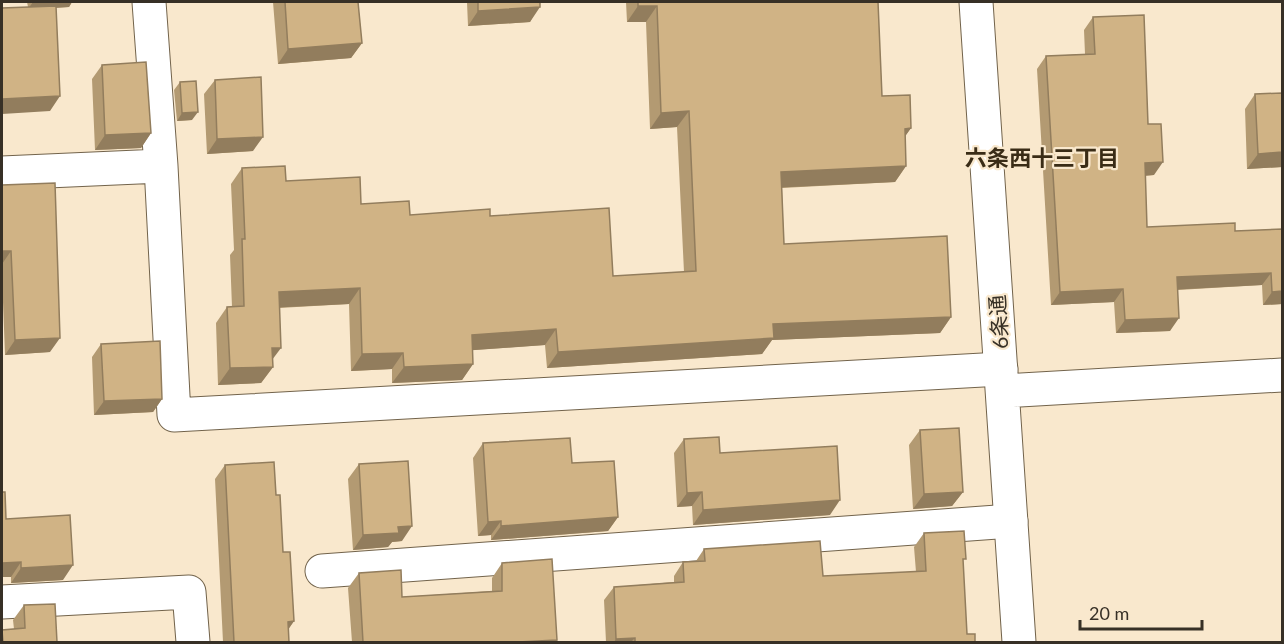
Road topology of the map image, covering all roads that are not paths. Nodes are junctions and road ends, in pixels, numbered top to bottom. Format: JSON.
{"nodes":[{"id":1,"x":149,"y":2,"type":"edge"},
{"id":2,"x":976,"y":2,"type":"edge"},
{"id":3,"x":161,"y":166,"type":"junction"},
{"id":4,"x":2,"y":173,"type":"edge"},
{"id":5,"x":1282,"y":375,"type":"edge"},
{"id":6,"x":1002,"y":380,"type":"junction"},
{"id":7,"x":1011,"y":521,"type":"junction"},
{"id":8,"x":322,"y":571,"type":"dead end"},
{"id":9,"x":2,"y":602,"type":"edge"},
{"id":10,"x":193,"y":642,"type":"edge"},
{"id":11,"x":1019,"y":642,"type":"edge"}],
"edges":[{"from":1,"to":3,"type":"street"},
{"from":2,"to":6,"type":"street","name":"6条通"},
{"from":3,"to":4,"type":"street"},
{"from":3,"to":6,"type":"street"},
{"from":5,"to":6,"type":"street"},
{"from":6,"to":7,"type":"street","name":"6条通"},
{"from":7,"to":8,"type":"street"},
{"from":7,"to":11,"type":"street","name":"6条通"},
{"from":9,"to":10,"type":"street"}]}
